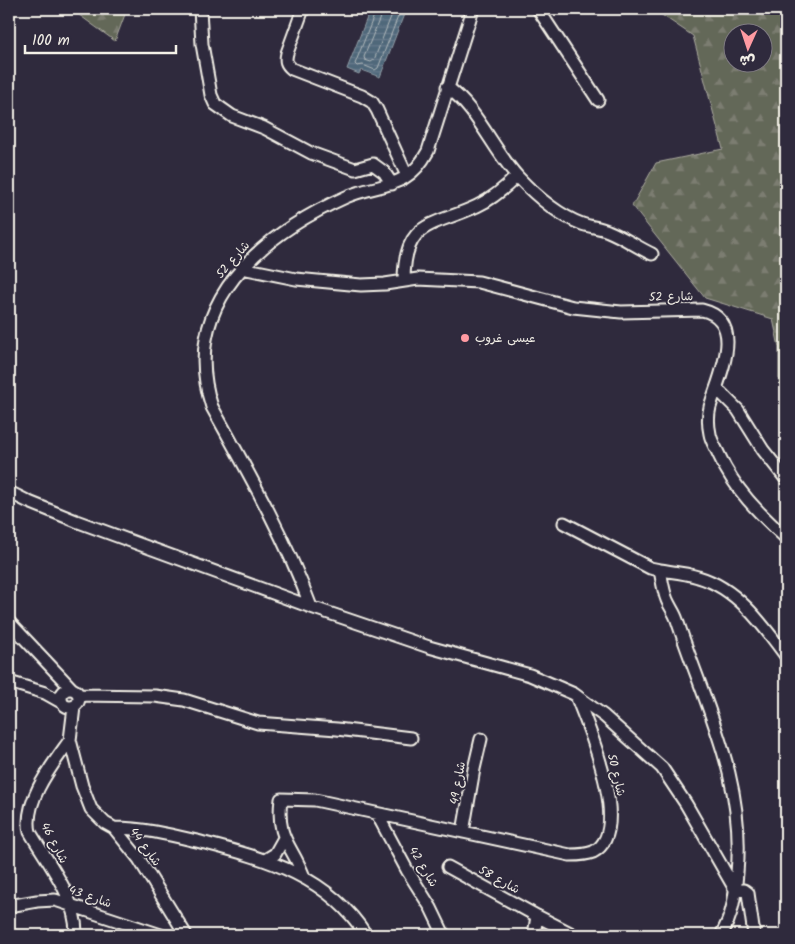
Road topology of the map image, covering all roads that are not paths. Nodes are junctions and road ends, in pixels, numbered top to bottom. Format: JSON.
{"nodes":[{"id":1,"x":200,"y":9,"type":"edge"},
{"id":2,"x":303,"y":9,"type":"edge"},
{"id":3,"x":473,"y":9,"type":"edge"},
{"id":4,"x":538,"y":9,"type":"edge"},
{"id":5,"x":447,"y":87,"type":"junction"},
{"id":6,"x":598,"y":100,"type":"dead end"},
{"id":7,"x":407,"y":176,"type":"junction"},
{"id":8,"x":517,"y":176,"type":"junction"},
{"id":9,"x":392,"y":184,"type":"junction"},
{"id":10,"x":652,"y":254,"type":"dead end"},
{"id":11,"x":242,"y":268,"type":"junction"},
{"id":12,"x":404,"y":281,"type":"junction"},
{"id":13,"x":717,"y":389,"type":"junction"},
{"id":14,"x":786,"y":478,"type":"edge"},
{"id":15,"x":9,"y":492,"type":"edge"},
{"id":16,"x":564,"y":523,"type":"dead end"},
{"id":17,"x":786,"y":538,"type":"edge"},
{"id":18,"x":660,"y":570,"type":"junction"},
{"id":19,"x":311,"y":607,"type":"junction"},
{"id":20,"x":9,"y":622,"type":"edge"},
{"id":21,"x":786,"y":656,"type":"edge"},
{"id":22,"x":9,"y":682,"type":"edge"},
{"id":23,"x":574,"y":694,"type":"junction"},
{"id":24,"x":72,"y":698,"type":"junction"},
{"id":25,"x":411,"y":738,"type":"dead end"},
{"id":26,"x":481,"y":739,"type":"dead end"},
{"id":27,"x":70,"y":740,"type":"junction"},
{"id":28,"x":377,"y":814,"type":"junction"},
{"id":29,"x":114,"y":828,"type":"junction"},
{"id":30,"x":463,"y":832,"type":"junction"},
{"id":31,"x":284,"y":838,"type":"junction"},
{"id":32,"x":265,"y":860,"type":"junction"},
{"id":33,"x":448,"y":867,"type":"dead end"},
{"id":34,"x":304,"y":877,"type":"junction"},
{"id":35,"x":736,"y":891,"type":"junction"},
{"id":36,"x":71,"y":905,"type":"junction"},
{"id":37,"x":9,"y":906,"type":"edge"},
{"id":38,"x":537,"y":916,"type":"junction"},
{"id":39,"x":76,"y":935,"type":"edge"},
{"id":40,"x":162,"y":935,"type":"edge"},
{"id":41,"x":186,"y":935,"type":"edge"},
{"id":42,"x":366,"y":935,"type":"edge"},
{"id":43,"x":444,"y":935,"type":"edge"},
{"id":44,"x":534,"y":935,"type":"edge"},
{"id":45,"x":574,"y":935,"type":"edge"},
{"id":46,"x":721,"y":935,"type":"edge"},
{"id":47,"x":754,"y":935,"type":"edge"}],
"edges":[{"from":1,"to":9,"type":"street"},
{"from":2,"to":7,"type":"street"},
{"from":3,"to":5,"type":"street","name":"شارع 52"},
{"from":4,"to":6,"type":"street"},
{"from":5,"to":7,"type":"street","name":"شارع 52"},
{"from":5,"to":8,"type":"street"},
{"from":7,"to":9,"type":"street","name":"شارع 52"},
{"from":8,"to":10,"type":"street"},
{"from":8,"to":12,"type":"street"},
{"from":9,"to":11,"type":"street","name":"شارع 52"},
{"from":11,"to":12,"type":"street","name":"شارع 52"},
{"from":11,"to":19,"type":"street","name":"شارع 52"},
{"from":12,"to":13,"type":"street","name":"شارع 52"},
{"from":13,"to":14,"type":"street"},
{"from":13,"to":17,"type":"street","name":"شارع 52"},
{"from":15,"to":19,"type":"street"},
{"from":16,"to":18,"type":"street"},
{"from":18,"to":21,"type":"street"},
{"from":18,"to":35,"type":"street"},
{"from":19,"to":23,"type":"street"},
{"from":20,"to":24,"type":"street"},
{"from":22,"to":24,"type":"street"},
{"from":23,"to":30,"type":"street","name":"شارع 50"},
{"from":23,"to":35,"type":"street","name":"شارع 50"},
{"from":24,"to":25,"type":"street"},
{"from":24,"to":27,"type":"street","name":"شارع 44"},
{"from":26,"to":30,"type":"street","name":"شارع 49"},
{"from":27,"to":29,"type":"street","name":"شارع 44"},
{"from":27,"to":36,"type":"street","name":"شارع 46"},
{"from":28,"to":30,"type":"street","name":"شارع 50"},
{"from":28,"to":31,"type":"street","name":"شارع 50"},
{"from":28,"to":43,"type":"street","name":"شارع 42"},
{"from":29,"to":32,"type":"street"},
{"from":29,"to":41,"type":"street","name":"شارع 44"},
{"from":31,"to":32,"type":"street"},
{"from":31,"to":34,"type":"street","name":"شارع 50"},
{"from":32,"to":34,"type":"street"},
{"from":33,"to":38,"type":"street","name":"شارع 58"},
{"from":34,"to":42,"type":"street"},
{"from":35,"to":46,"type":"street"},
{"from":35,"to":47,"type":"street","name":"شارع 50"},
{"from":36,"to":37,"type":"street","name":"شارع 43"},
{"from":36,"to":39,"type":"street","name":"شارع 46"},
{"from":36,"to":40,"type":"street","name":"شارع 43"},
{"from":38,"to":44,"type":"street"},
{"from":38,"to":45,"type":"street","name":"شارع 58"}]}
